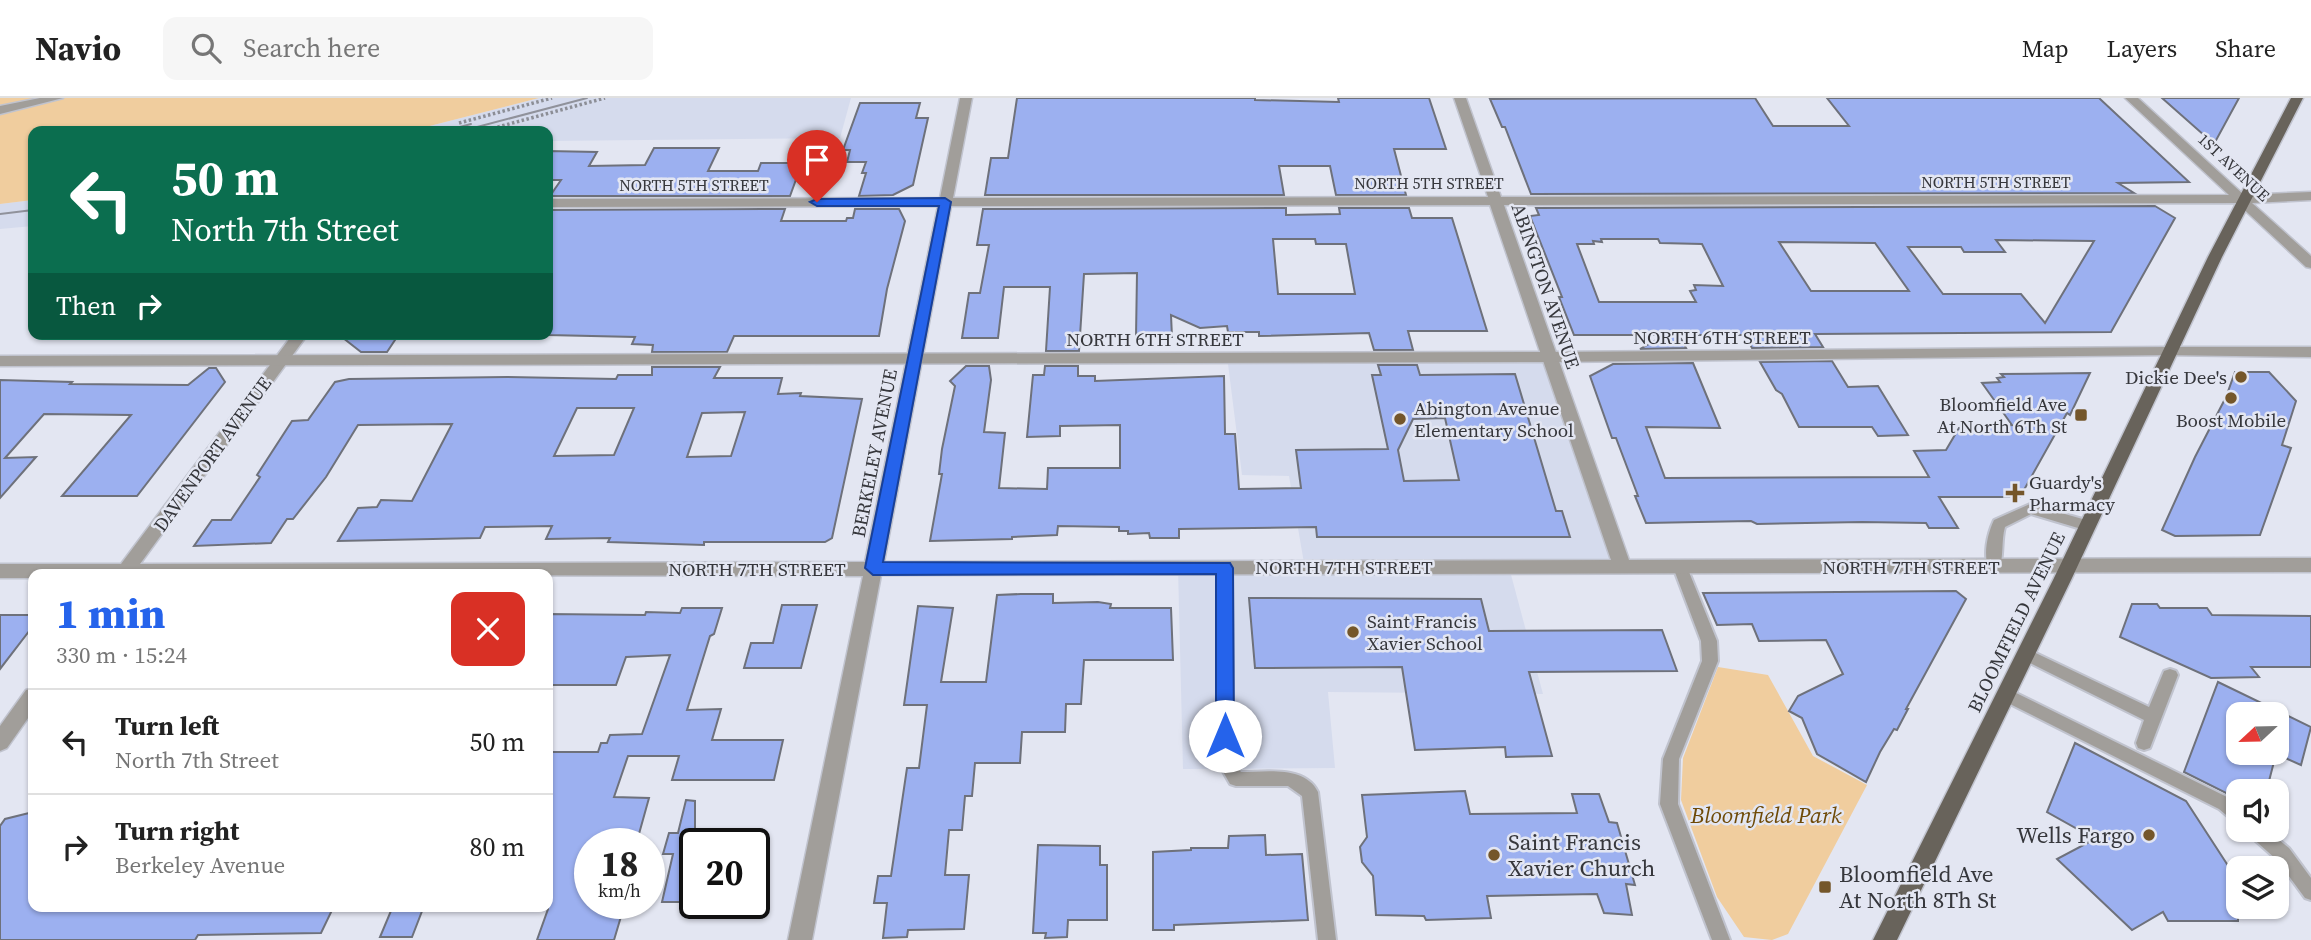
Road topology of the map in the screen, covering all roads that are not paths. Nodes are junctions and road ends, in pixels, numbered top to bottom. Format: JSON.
{"nodes":[{"id":1,"x":57,"y":98,"type":"edge"},
{"id":2,"x":966,"y":98,"type":"edge"},
{"id":3,"x":1460,"y":98,"type":"edge"},
{"id":4,"x":2132,"y":98,"type":"edge"},
{"id":5,"x":2297,"y":98,"type":"edge"},
{"id":6,"x":0,"y":110,"type":"edge"},
{"id":7,"x":2311,"y":196,"type":"edge"},
{"id":8,"x":2243,"y":199,"type":"junction"},
{"id":9,"x":1496,"y":201,"type":"junction"},
{"id":10,"x":945,"y":202,"type":"junction"},
{"id":11,"x":553,"y":203,"type":"edge"},
{"id":12,"x":2311,"y":264,"type":"edge"},
{"id":13,"x":296,"y":340,"type":"edge"},
{"id":14,"x":2168,"y":352,"type":"junction"},
{"id":15,"x":2311,"y":352,"type":"edge"},
{"id":16,"x":1550,"y":357,"type":"junction"},
{"id":17,"x":915,"y":359,"type":"junction"},
{"id":18,"x":281,"y":360,"type":"junction"},
{"id":19,"x":0,"y":361,"type":"edge"},
{"id":20,"x":2088,"y":526,"type":"junction"},
{"id":21,"x":2311,"y":565,"type":"edge"},
{"id":22,"x":1994,"y":566,"type":"junction"},
{"id":23,"x":2068,"y":566,"type":"junction"},
{"id":24,"x":1622,"y":567,"type":"junction"},
{"id":25,"x":1680,"y":567,"type":"junction"},
{"id":26,"x":873,"y":568,"type":"junction"},
{"id":27,"x":1224,"y":568,"type":"junction"},
{"id":28,"x":127,"y":569,"type":"edge"},
{"id":29,"x":553,"y":570,"type":"edge"},
{"id":30,"x":0,"y":571,"type":"edge"},
{"id":31,"x":28,"y":571,"type":"edge"},
{"id":32,"x":2025,"y":654,"type":"junction"},
{"id":33,"x":2170,"y":675,"type":"dead end"},
{"id":34,"x":2006,"y":694,"type":"junction"},
{"id":35,"x":28,"y":703,"type":"edge"},
{"id":36,"x":2153,"y":717,"type":"junction"},
{"id":37,"x":0,"y":742,"type":"edge"},
{"id":38,"x":2144,"y":743,"type":"dead end"},
{"id":39,"x":2226,"y":805,"type":"edge"},
{"id":40,"x":2270,"y":842,"type":"edge"},
{"id":41,"x":2311,"y":892,"type":"edge"},
{"id":42,"x":800,"y":940,"type":"edge"},
{"id":43,"x":1327,"y":940,"type":"edge"},
{"id":44,"x":1721,"y":940,"type":"edge"},
{"id":45,"x":1885,"y":940,"type":"edge"}],
"edges":[{"from":1,"to":6,"type":"street"},
{"from":2,"to":10,"type":"street","name":"BERKELEY AVENUE"},
{"from":3,"to":9,"type":"street","name":"ABINGTON AVENUE"},
{"from":4,"to":8,"type":"street","name":"1ST AVENUE"},
{"from":5,"to":8,"type":"main road","name":"BLOOMFIELD AVENUE"},
{"from":7,"to":8,"type":"street","name":"NORTH 5TH STREET"},
{"from":8,"to":9,"type":"street","name":"NORTH 5TH STREET"},
{"from":8,"to":12,"type":"street","name":"1ST AVENUE"},
{"from":8,"to":14,"type":"main road","name":"BLOOMFIELD AVENUE"},
{"from":9,"to":10,"type":"street","name":"NORTH 5TH STREET"},
{"from":9,"to":16,"type":"street","name":"ABINGTON AVENUE"},
{"from":10,"to":11,"type":"street","name":"NORTH 5TH STREET"},
{"from":10,"to":17,"type":"street","name":"BERKELEY AVENUE"},
{"from":13,"to":18,"type":"street","name":"DAVENPORT AVENUE"},
{"from":14,"to":15,"type":"street","name":"NORTH 6TH STREET"},
{"from":14,"to":16,"type":"street","name":"NORTH 6TH STREET"},
{"from":14,"to":20,"type":"main road","name":"BLOOMFIELD AVENUE"},
{"from":16,"to":17,"type":"street","name":"NORTH 6TH STREET"},
{"from":16,"to":24,"type":"street","name":"ABINGTON AVENUE"},
{"from":17,"to":18,"type":"street","name":"NORTH 6TH STREET"},
{"from":17,"to":26,"type":"street","name":"BERKELEY AVENUE"},
{"from":18,"to":19,"type":"street","name":"NORTH 6TH STREET"},
{"from":18,"to":28,"type":"street","name":"DAVENPORT AVENUE"},
{"from":20,"to":22,"type":"lane"},
{"from":20,"to":23,"type":"main road","name":"BLOOMFIELD AVENUE"},
{"from":21,"to":23,"type":"street","name":"NORTH 7TH STREET"},
{"from":22,"to":23,"type":"street","name":"NORTH 7TH STREET"},
{"from":22,"to":25,"type":"street","name":"NORTH 7TH STREET"},
{"from":23,"to":32,"type":"main road","name":"BLOOMFIELD AVENUE"},
{"from":24,"to":25,"type":"street","name":"NORTH 7TH STREET"},
{"from":24,"to":27,"type":"street","name":"NORTH 7TH STREET"},
{"from":25,"to":44,"type":"lane"},
{"from":26,"to":27,"type":"street","name":"NORTH 7TH STREET"},
{"from":26,"to":29,"type":"street","name":"NORTH 7TH STREET"},
{"from":26,"to":42,"type":"street","name":"BERKELEY AVENUE"},
{"from":27,"to":43,"type":"lane"},
{"from":30,"to":31,"type":"street","name":"NORTH 7TH STREET"},
{"from":32,"to":34,"type":"main road","name":"BLOOMFIELD AVENUE"},
{"from":32,"to":36,"type":"lane"},
{"from":33,"to":36,"type":"lane"},
{"from":34,"to":39,"type":"lane"},
{"from":34,"to":45,"type":"main road","name":"BLOOMFIELD AVENUE"},
{"from":35,"to":37,"type":"street"},
{"from":36,"to":38,"type":"lane"},
{"from":40,"to":41,"type":"lane"}]}
